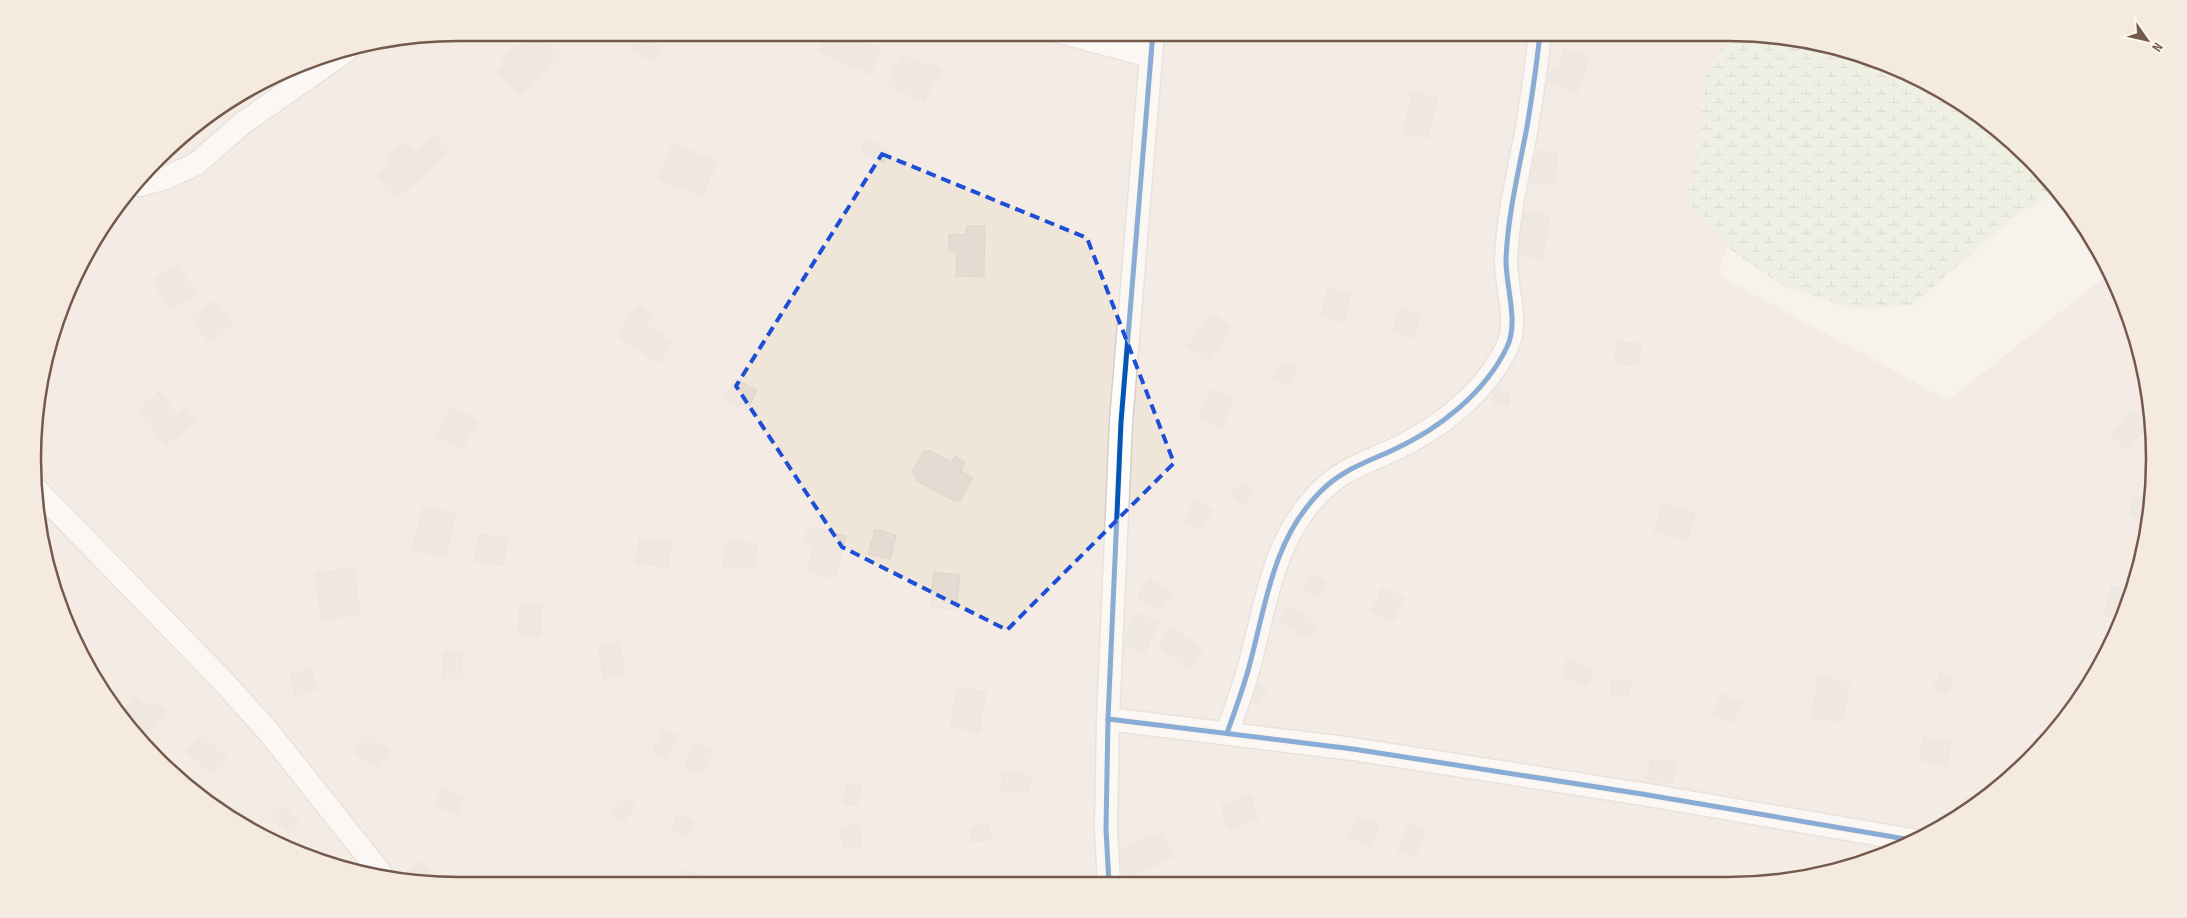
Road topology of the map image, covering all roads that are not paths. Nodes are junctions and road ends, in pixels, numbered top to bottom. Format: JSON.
{"nodes":[{"id":1,"x":1094,"y":41,"type":"edge"},
{"id":2,"x":1152,"y":41,"type":"edge"},
{"id":3,"x":1539,"y":41,"type":"edge"},
{"id":4,"x":1151,"y":56,"type":"junction"},
{"id":5,"x":332,"y":61,"type":"edge"},
{"id":6,"x":146,"y":183,"type":"edge"},
{"id":7,"x":43,"y":496,"type":"edge"},
{"id":8,"x":1108,"y":719,"type":"junction"},
{"id":9,"x":1227,"y":733,"type":"junction"},
{"id":10,"x":1903,"y":839,"type":"edge"},
{"id":11,"x":378,"y":869,"type":"edge"},
{"id":12,"x":1109,"y":877,"type":"edge"}],
"edges":[{"from":1,"to":4,"type":"street"},
{"from":2,"to":4,"type":"street"},
{"from":3,"to":9,"type":"street"},
{"from":4,"to":8,"type":"street"},
{"from":5,"to":6,"type":"street"},
{"from":7,"to":11,"type":"street"},
{"from":8,"to":9,"type":"street"},
{"from":8,"to":12,"type":"street"},
{"from":9,"to":10,"type":"street"}]}
